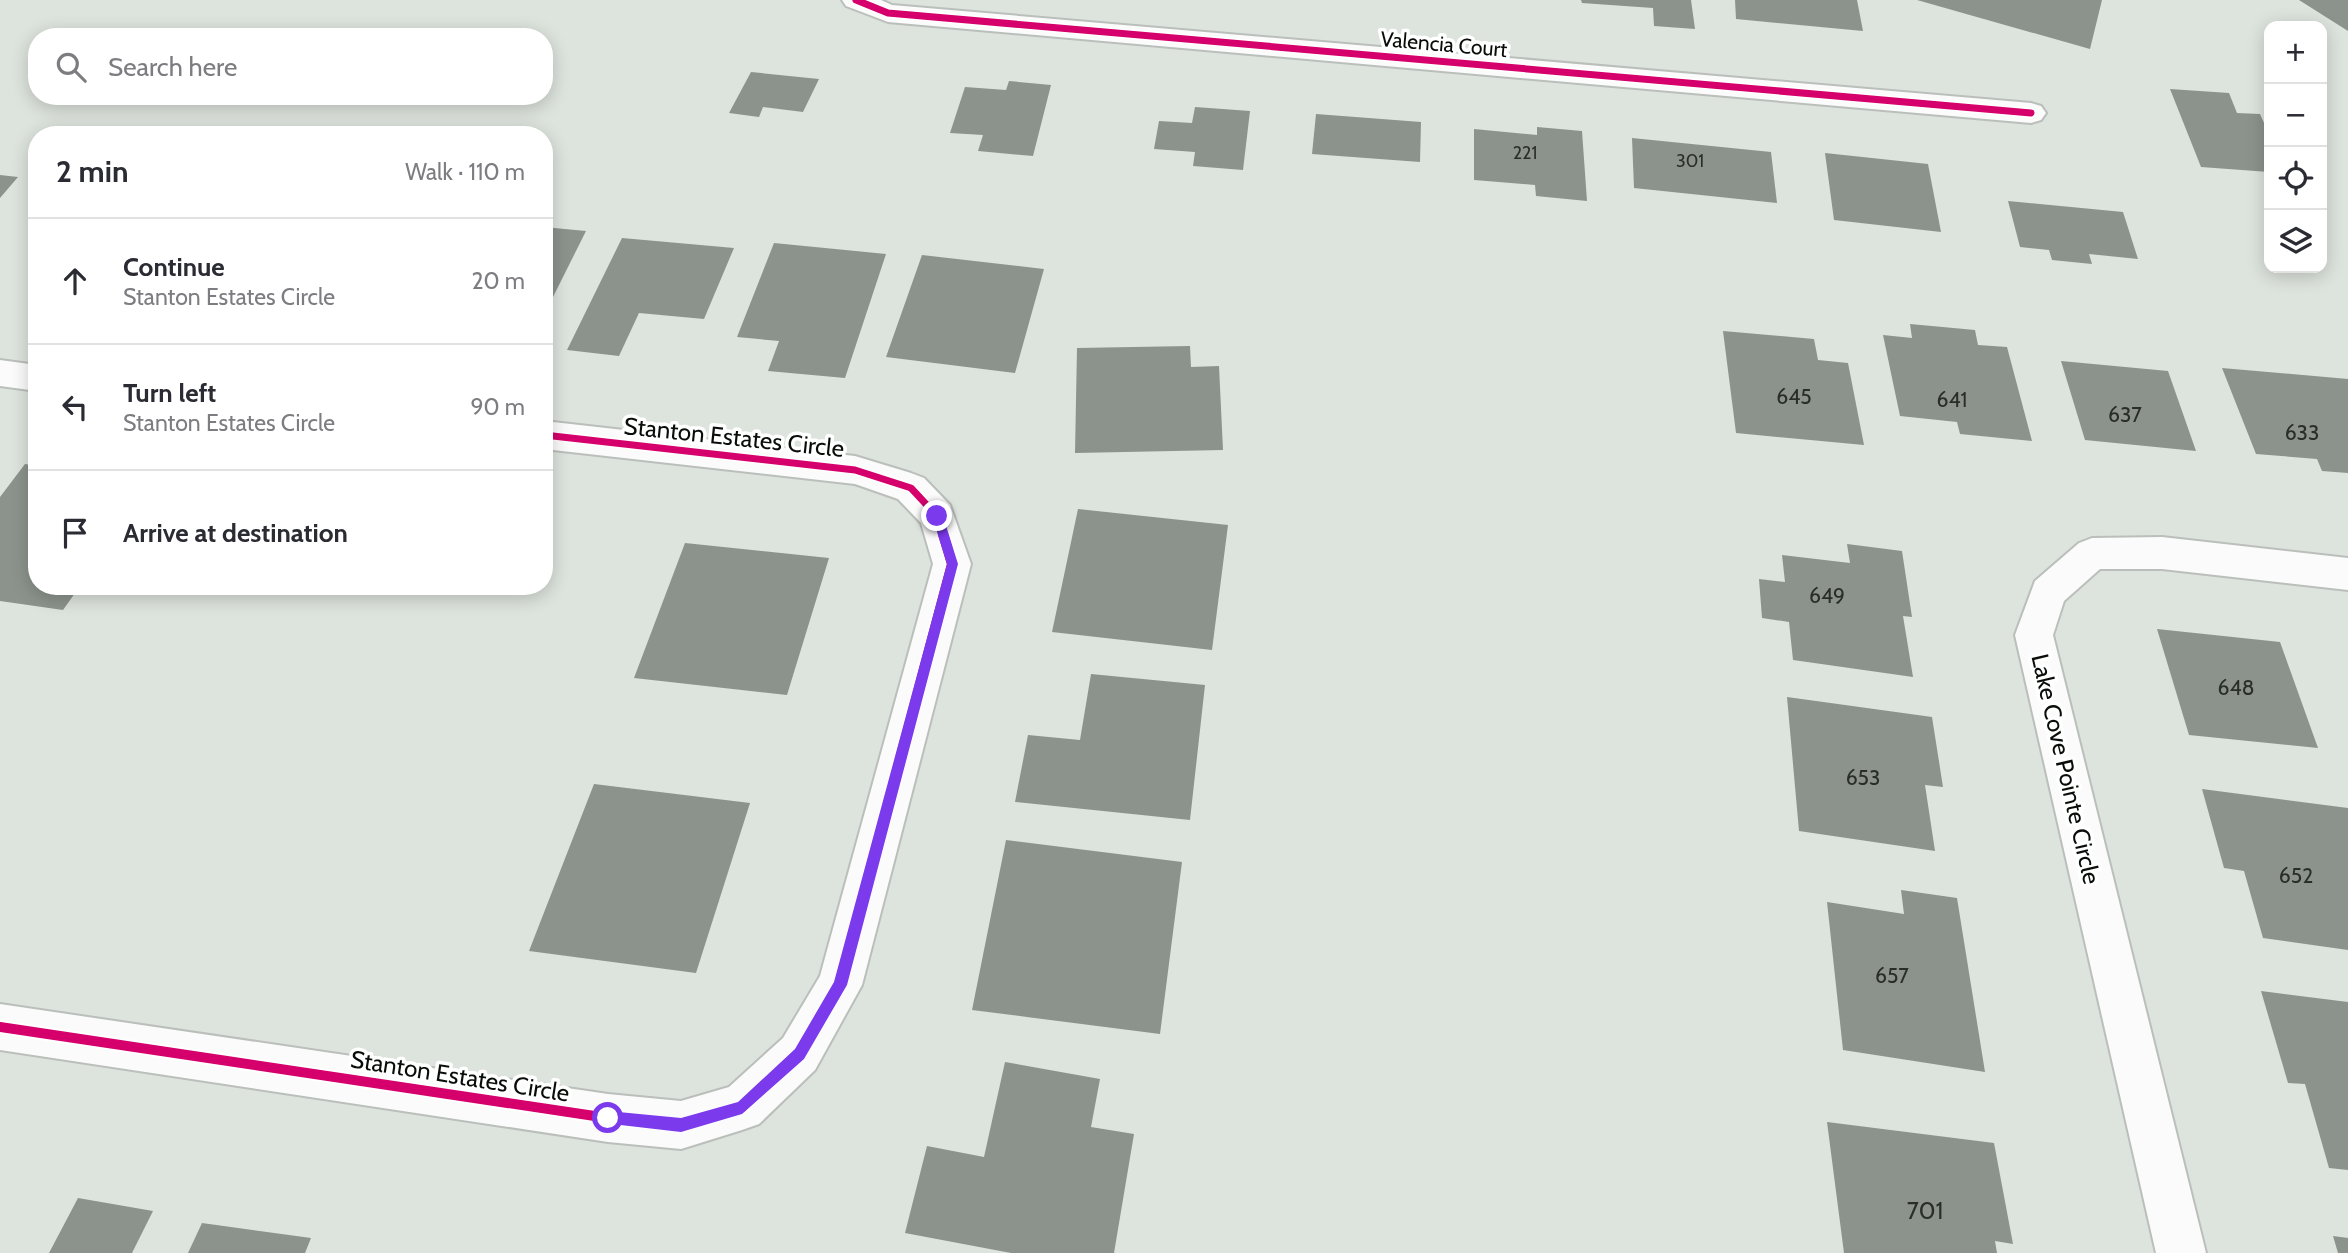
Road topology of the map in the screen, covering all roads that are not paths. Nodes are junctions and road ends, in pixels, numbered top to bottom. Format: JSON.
{"nodes":[{"id":1,"x":856,"y":0,"type":"edge"},
{"id":2,"x":2031,"y":113,"type":"dead end"},
{"id":3,"x":0,"y":373,"type":"edge"},
{"id":4,"x":28,"y":376,"type":"edge"},
{"id":5,"x":553,"y":436,"type":"edge"},
{"id":6,"x":2348,"y":574,"type":"edge"},
{"id":7,"x":0,"y":1027,"type":"edge"},
{"id":8,"x":2181,"y":1253,"type":"edge"}],
"edges":[{"from":1,"to":2,"type":"street","name":"Valencia Court"},
{"from":3,"to":4,"type":"street"},
{"from":5,"to":7,"type":"street","name":"Stanton Estates Circle"},
{"from":6,"to":8,"type":"street","name":"Lake Cove Pointe Circle"}]}
